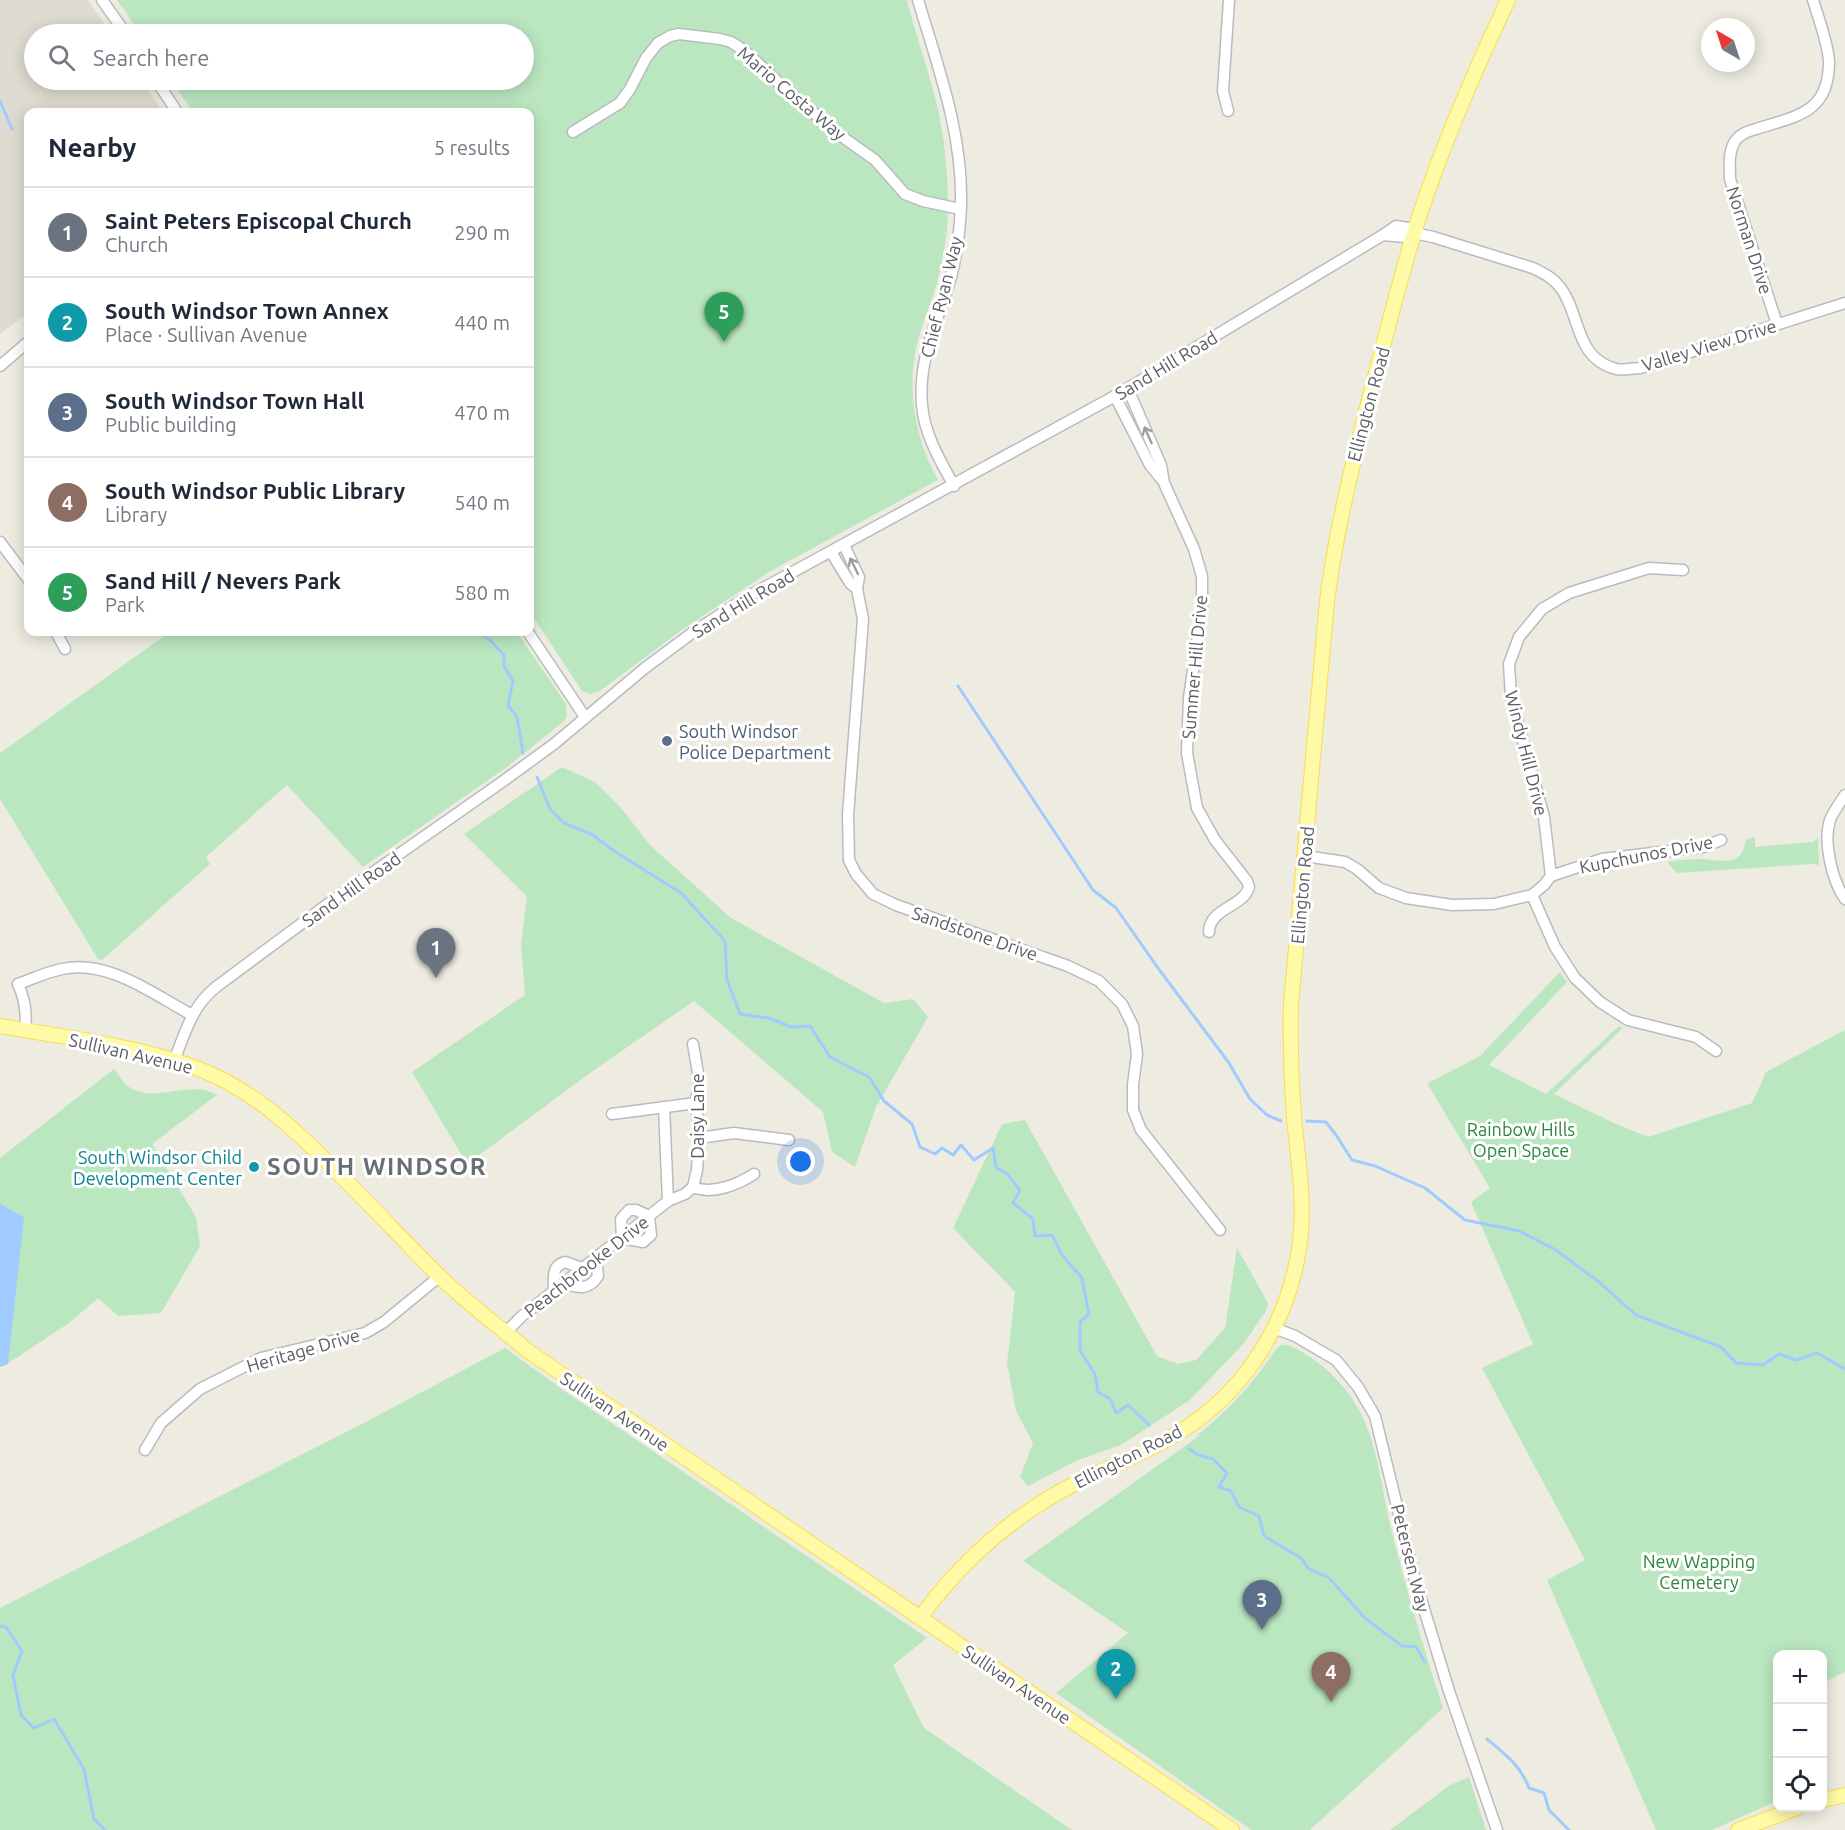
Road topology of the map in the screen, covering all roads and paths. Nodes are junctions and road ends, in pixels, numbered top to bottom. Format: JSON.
{"nodes":[{"id":1,"x":102,"y":0,"type":"edge"},
{"id":2,"x":918,"y":0,"type":"edge"},
{"id":3,"x":1229,"y":0,"type":"edge"},
{"id":4,"x":1508,"y":0,"type":"edge"},
{"id":5,"x":1814,"y":0,"type":"edge"},
{"id":6,"x":119,"y":24,"type":"edge"},
{"id":7,"x":163,"y":90,"type":"edge"},
{"id":8,"x":174,"y":108,"type":"edge"},
{"id":9,"x":1228,"y":111,"type":"dead end"},
{"id":10,"x":573,"y":132,"type":"dead end"},
{"id":11,"x":960,"y":209,"type":"junction"},
{"id":12,"x":1414,"y":233,"type":"junction"},
{"id":13,"x":1845,"y":303,"type":"edge"},
{"id":14,"x":1777,"y":324,"type":"junction"},
{"id":15,"x":24,"y":345,"type":"edge"},
{"id":16,"x":0,"y":366,"type":"edge"},
{"id":17,"x":1128,"y":388,"type":"junction"},
{"id":18,"x":1116,"y":396,"type":"junction"},
{"id":19,"x":1164,"y":483,"type":"junction"},
{"id":20,"x":954,"y":486,"type":"junction"},
{"id":21,"x":0,"y":542,"type":"edge"},
{"id":22,"x":844,"y":545,"type":"junction"},
{"id":23,"x":831,"y":552,"type":"junction"},
{"id":24,"x":1683,"y":570,"type":"dead end"},
{"id":25,"x":24,"y":574,"type":"edge"},
{"id":26,"x":857,"y":589,"type":"junction"},
{"id":27,"x":58,"y":636,"type":"edge"},
{"id":28,"x":531,"y":636,"type":"edge"},
{"id":29,"x":65,"y":650,"type":"dead end"},
{"id":30,"x":585,"y":717,"type":"junction"},
{"id":31,"x":1845,"y":795,"type":"edge"},
{"id":32,"x":1721,"y":840,"type":"dead end"},
{"id":33,"x":1305,"y":856,"type":"junction"},
{"id":34,"x":1551,"y":876,"type":"junction"},
{"id":35,"x":1533,"y":895,"type":"junction"},
{"id":36,"x":1845,"y":899,"type":"edge"},
{"id":37,"x":1209,"y":932,"type":"dead end"},
{"id":38,"x":192,"y":1015,"type":"junction"},
{"id":39,"x":0,"y":1026,"type":"edge"},
{"id":40,"x":25,"y":1030,"type":"junction"},
{"id":41,"x":693,"y":1044,"type":"dead end"},
{"id":42,"x":1716,"y":1051,"type":"dead end"},
{"id":43,"x":174,"y":1061,"type":"junction"},
{"id":44,"x":696,"y":1103,"type":"junction"},
{"id":45,"x":664,"y":1107,"type":"junction"},
{"id":46,"x":612,"y":1114,"type":"dead end"},
{"id":47,"x":699,"y":1138,"type":"junction"},
{"id":48,"x":789,"y":1140,"type":"dead end"},
{"id":49,"x":754,"y":1174,"type":"dead end"},
{"id":50,"x":693,"y":1187,"type":"junction"},
{"id":51,"x":668,"y":1201,"type":"junction"},
{"id":52,"x":649,"y":1216,"type":"junction"},
{"id":53,"x":1220,"y":1230,"type":"dead end"},
{"id":54,"x":622,"y":1238,"type":"junction"},
{"id":55,"x":596,"y":1257,"type":"junction"},
{"id":56,"x":582,"y":1268,"type":"junction"},
{"id":57,"x":440,"y":1276,"type":"junction"},
{"id":58,"x":559,"y":1287,"type":"junction"},
{"id":59,"x":1274,"y":1328,"type":"junction"},
{"id":60,"x":505,"y":1333,"type":"junction"},
{"id":61,"x":146,"y":1450,"type":"dead end"},
{"id":62,"x":920,"y":1618,"type":"junction"},
{"id":63,"x":1845,"y":1795,"type":"edge"},
{"id":64,"x":1827,"y":1799,"type":"edge"},
{"id":65,"x":1786,"y":1812,"type":"edge"},
{"id":66,"x":1232,"y":1830,"type":"edge"},
{"id":67,"x":1497,"y":1830,"type":"edge"},
{"id":68,"x":1738,"y":1830,"type":"edge"}],
"edges":[{"from":1,"to":6,"type":"street"},
{"from":2,"to":11,"type":"street","name":"Chief Ryan Way"},
{"from":3,"to":9,"type":"street"},
{"from":4,"to":12,"type":"main road","name":"Ellington Road"},
{"from":5,"to":14,"type":"street","name":"Norman Drive"},
{"from":7,"to":8,"type":"street"},
{"from":10,"to":11,"type":"street","name":"Mario Costa Way"},
{"from":11,"to":20,"type":"street","name":"Chief Ryan Way"},
{"from":12,"to":14,"type":"street","name":"Valley View Drive"},
{"from":12,"to":17,"type":"street","name":"Sand Hill Road"},
{"from":12,"to":33,"type":"main road","name":"Ellington Road"},
{"from":13,"to":14,"type":"street","name":"Valley View Drive"},
{"from":15,"to":16,"type":"street"},
{"from":17,"to":18,"type":"street","name":"Sand Hill Road"},
{"from":19,"to":17,"type":"street","name":"Summer Hill Drive","one_way":true},
{"from":18,"to":19,"type":"street","name":"Summer Hill Drive"},
{"from":18,"to":20,"type":"street","name":"Sand Hill Road"},
{"from":19,"to":37,"type":"street","name":"Summer Hill Drive"},
{"from":20,"to":22,"type":"street","name":"Sand Hill Road"},
{"from":21,"to":25,"type":"street"},
{"from":22,"to":23,"type":"street","name":"Sand Hill Road"},
{"from":26,"to":22,"type":"street","name":"Sandstone Drive","one_way":true},
{"from":23,"to":26,"type":"street","name":"Sandstone Drive"},
{"from":23,"to":30,"type":"street","name":"Sand Hill Road"},
{"from":24,"to":34,"type":"street","name":"Windy Hill Drive"},
{"from":26,"to":53,"type":"street","name":"Sandstone Drive"},
{"from":27,"to":29,"type":"street"},
{"from":28,"to":30,"type":"street"},
{"from":30,"to":38,"type":"street","name":"Sand Hill Road"},
{"from":31,"to":36,"type":"street"},
{"from":32,"to":34,"type":"street","name":"Kupchunos Drive"},
{"from":33,"to":35,"type":"street"},
{"from":33,"to":59,"type":"main road","name":"Ellington Road"},
{"from":34,"to":35,"type":"street","name":"Kupchunos Drive"},
{"from":35,"to":42,"type":"street"},
{"from":38,"to":40,"type":"street"},
{"from":38,"to":43,"type":"street","name":"Sand Hill Road"},
{"from":39,"to":40,"type":"main road","name":"Sullivan Avenue"},
{"from":40,"to":43,"type":"main road","name":"Sullivan Avenue"},
{"from":41,"to":44,"type":"street","name":"Daisy Lane"},
{"from":43,"to":57,"type":"main road","name":"Sullivan Avenue"},
{"from":44,"to":45,"type":"street"},
{"from":44,"to":47,"type":"street","name":"Daisy Lane"},
{"from":45,"to":46,"type":"street"},
{"from":45,"to":51,"type":"street"},
{"from":47,"to":48,"type":"street"},
{"from":47,"to":50,"type":"street","name":"Daisy Lane"},
{"from":49,"to":50,"type":"street"},
{"from":50,"to":51,"type":"street","name":"Peachbrooke Drive"},
{"from":51,"to":52,"type":"street","name":"Peachbrooke Drive"},
{"from":52,"to":54,"type":"street","name":"Peachbrooke Drive"},
{"from":52,"to":54,"type":"street"},
{"from":52,"to":54,"type":"street"},
{"from":54,"to":55,"type":"street","name":"Peachbrooke Drive"},
{"from":55,"to":56,"type":"street","name":"Peachbrooke Drive"},
{"from":55,"to":58,"type":"street"},
{"from":56,"to":58,"type":"street","name":"Peachbrooke Drive"},
{"from":56,"to":58,"type":"street"},
{"from":57,"to":60,"type":"main road","name":"Sullivan Avenue"},
{"from":57,"to":61,"type":"street","name":"Heritage Drive"},
{"from":58,"to":60,"type":"street","name":"Peachbrooke Drive"},
{"from":59,"to":62,"type":"main road","name":"Ellington Road"},
{"from":59,"to":67,"type":"street","name":"Petersen Way"},
{"from":60,"to":62,"type":"main road","name":"Sullivan Avenue"},
{"from":62,"to":66,"type":"main road","name":"Sullivan Avenue"},
{"from":63,"to":64,"type":"main road"},
{"from":65,"to":68,"type":"main road"}]}
